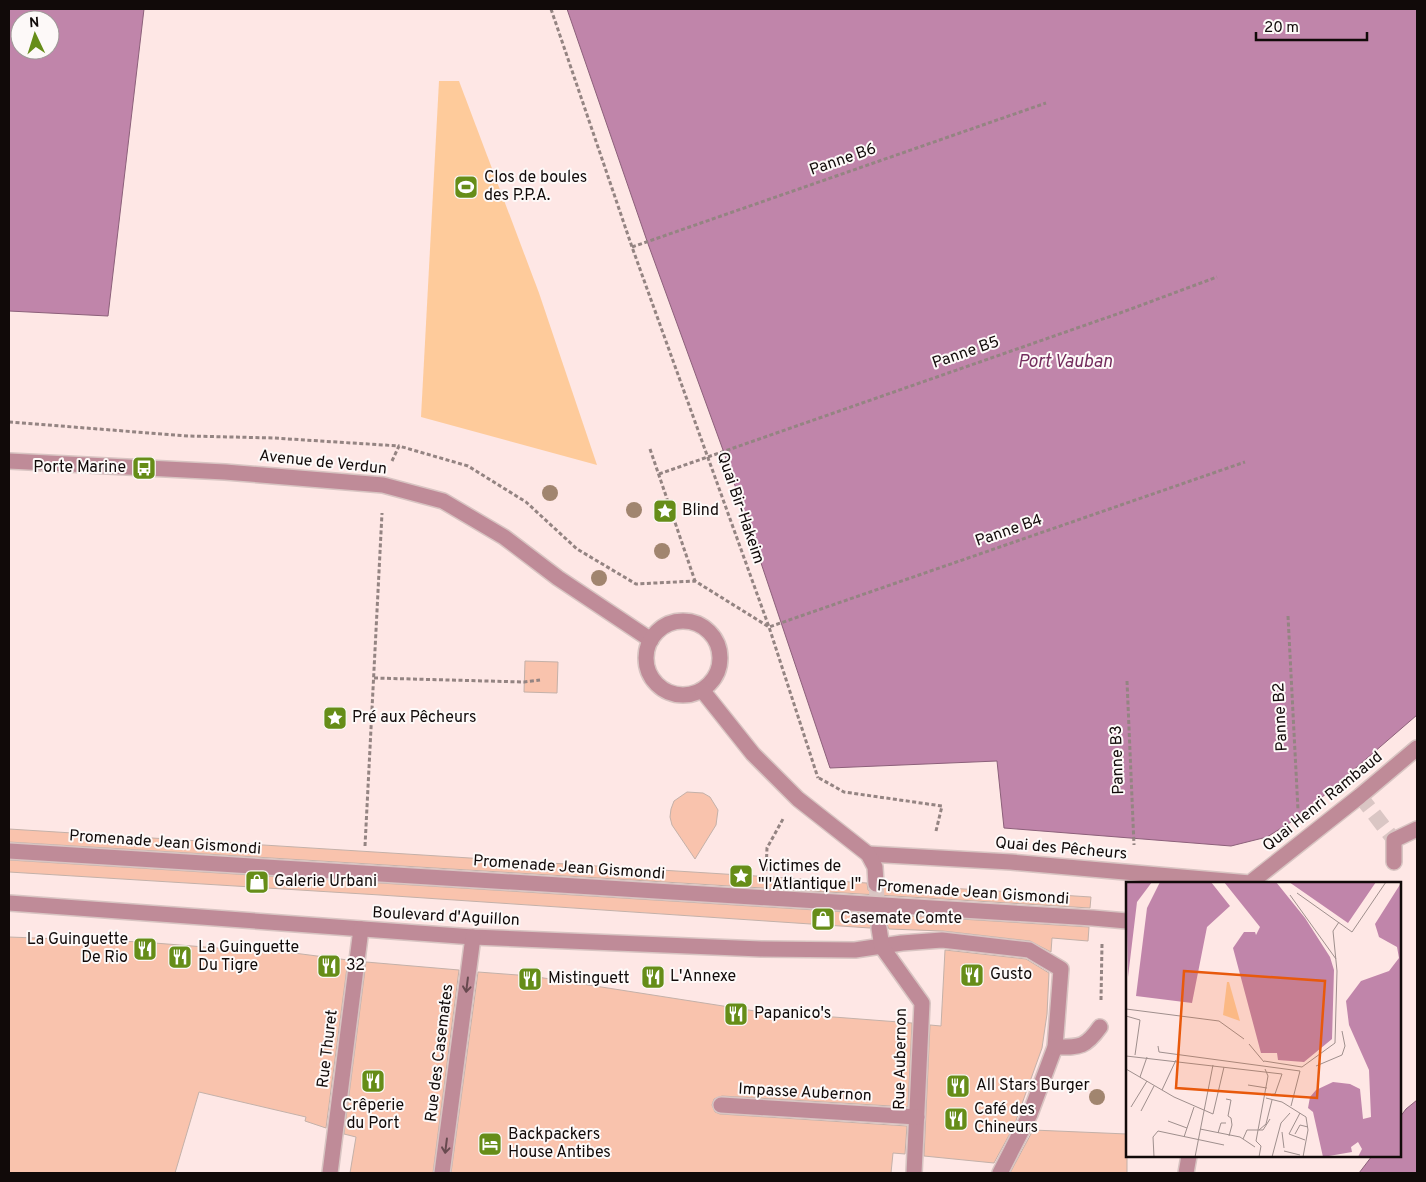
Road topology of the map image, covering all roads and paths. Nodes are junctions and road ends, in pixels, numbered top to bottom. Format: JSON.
{"nodes":[{"id":1,"x":551,"y":9,"type":"edge"},
{"id":2,"x":1046,"y":103,"type":"dead end"},
{"id":3,"x":632,"y":247,"type":"junction"},
{"id":4,"x":1217,"y":277,"type":"dead end"},
{"id":5,"x":9,"y":422,"type":"edge"},
{"id":6,"x":399,"y":446,"type":"junction"},
{"id":7,"x":650,"y":449,"type":"dead end"},
{"id":8,"x":708,"y":456,"type":"junction"},
{"id":9,"x":9,"y":461,"type":"edge"},
{"id":10,"x":1244,"y":462,"type":"dead end"},
{"id":11,"x":659,"y":474,"type":"junction"},
{"id":12,"x":383,"y":485,"type":"junction"},
{"id":13,"x":695,"y":581,"type":"junction"},
{"id":14,"x":1288,"y":616,"type":"dead end"},
{"id":15,"x":769,"y":627,"type":"junction"},
{"id":16,"x":651,"y":640,"type":"junction"},
{"id":17,"x":374,"y":678,"type":"junction"},
{"id":18,"x":540,"y":680,"type":"dead end"},
{"id":19,"x":1127,"y":681,"type":"dead end"},
{"id":20,"x":702,"y":690,"type":"junction"},
{"id":21,"x":1417,"y":748,"type":"edge"},
{"id":22,"x":1298,"y":817,"type":"dead end"},
{"id":23,"x":1417,"y":829,"type":"edge"},
{"id":24,"x":1134,"y":839,"type":"dead end"},
{"id":25,"x":9,"y":851,"type":"edge"},
{"id":26,"x":364,"y":852,"type":"dead end"},
{"id":27,"x":868,"y":854,"type":"junction"},
{"id":28,"x":930,"y":858,"type":"junction"},
{"id":29,"x":1394,"y":862,"type":"dead end"},
{"id":30,"x":1239,"y":882,"type":"edge"},
{"id":31,"x":1251,"y":882,"type":"edge"},
{"id":32,"x":876,"y":884,"type":"tunnel mouth"},
{"id":33,"x":9,"y":904,"type":"edge"},
{"id":34,"x":1103,"y":919,"type":"junction"},
{"id":35,"x":1126,"y":921,"type":"edge"},
{"id":36,"x":879,"y":928,"type":"tunnel mouth"},
{"id":37,"x":361,"y":929,"type":"junction"},
{"id":38,"x":473,"y":937,"type":"junction"},
{"id":39,"x":882,"y":947,"type":"junction"},
{"id":40,"x":1100,"y":1027,"type":"joint"},
{"id":41,"x":1055,"y":1047,"type":"junction"},
{"id":42,"x":721,"y":1105,"type":"dead end"},
{"id":43,"x":917,"y":1117,"type":"junction"},
{"id":44,"x":1189,"y":1157,"type":"edge"},
{"id":45,"x":330,"y":1173,"type":"edge"},
{"id":46,"x":442,"y":1173,"type":"edge"},
{"id":47,"x":914,"y":1173,"type":"edge"},
{"id":48,"x":1000,"y":1173,"type":"edge"},
{"id":49,"x":1186,"y":1173,"type":"edge"}],
"edges":[{"from":1,"to":3,"type":"path","name":"Quai Bir-Hakeim"},
{"from":2,"to":3,"type":"path","name":"Panne B6"},
{"from":3,"to":8,"type":"path","name":"Quai Bir-Hakeim"},
{"from":4,"to":8,"type":"path","name":"Panne B5"},
{"from":5,"to":6,"type":"path"},
{"from":6,"to":12,"type":"path"},
{"from":6,"to":13,"type":"path"},
{"from":7,"to":11,"type":"path"},
{"from":8,"to":11,"type":"path","name":"Panne B5"},
{"from":8,"to":15,"type":"path","name":"Quai Bir-Hakeim"},
{"from":9,"to":12,"type":"street","name":"Avenue de Verdun"},
{"from":10,"to":15,"type":"path","name":"Panne B4"},
{"from":11,"to":13,"type":"path"},
{"from":12,"to":16,"type":"street","name":"Avenue de Verdun"},
{"from":12,"to":17,"type":"path"},
{"from":13,"to":15,"type":"path"},
{"from":14,"to":22,"type":"path","name":"Panne B2"},
{"from":15,"to":28,"type":"path","name":"Quai Bir-Hakeim"},
{"from":16,"to":20,"type":"street"},
{"from":16,"to":20,"type":"street"},
{"from":17,"to":18,"type":"path"},
{"from":17,"to":26,"type":"path"},
{"from":19,"to":24,"type":"path","name":"Panne B3"},
{"from":20,"to":27,"type":"street"},
{"from":21,"to":31,"type":"street","name":"Quai Henri Rambaud"},
{"from":23,"to":29,"type":"street"},
{"from":25,"to":34,"type":"street","name":"Promenade Jean Gismondi"},
{"from":27,"to":28,"type":"street","name":"Quai des Pêcheurs"},
{"from":27,"to":32,"type":"street"},
{"from":28,"to":30,"type":"street","name":"Quai des Pêcheurs"},
{"from":33,"to":37,"type":"street","name":"Boulevard d'Aguillon"},
{"from":34,"to":35,"type":"street","name":"Promenade Jean Gismondi"},
{"from":34,"to":40,"type":"path"},
{"from":36,"to":39,"type":"street","name":"Rue Aubernon"},
{"from":37,"to":38,"type":"street","name":"Boulevard d'Aguillon"},
{"from":37,"to":45,"type":"street","name":"Rue Thuret"},
{"from":38,"to":39,"type":"street","name":"Boulevard d'Aguillon"},
{"from":38,"to":46,"type":"street","name":"Rue des Casemates","one_way":true},
{"from":39,"to":41,"type":"street","name":"Boulevard d'Aguillon"},
{"from":39,"to":43,"type":"street","name":"Rue Aubernon"},
{"from":40,"to":41,"type":"street"},
{"from":41,"to":48,"type":"street"},
{"from":42,"to":43,"type":"street","name":"Impasse Aubernon"},
{"from":43,"to":47,"type":"street","name":"Rue Aubernon"},
{"from":44,"to":49,"type":"street"}]}
